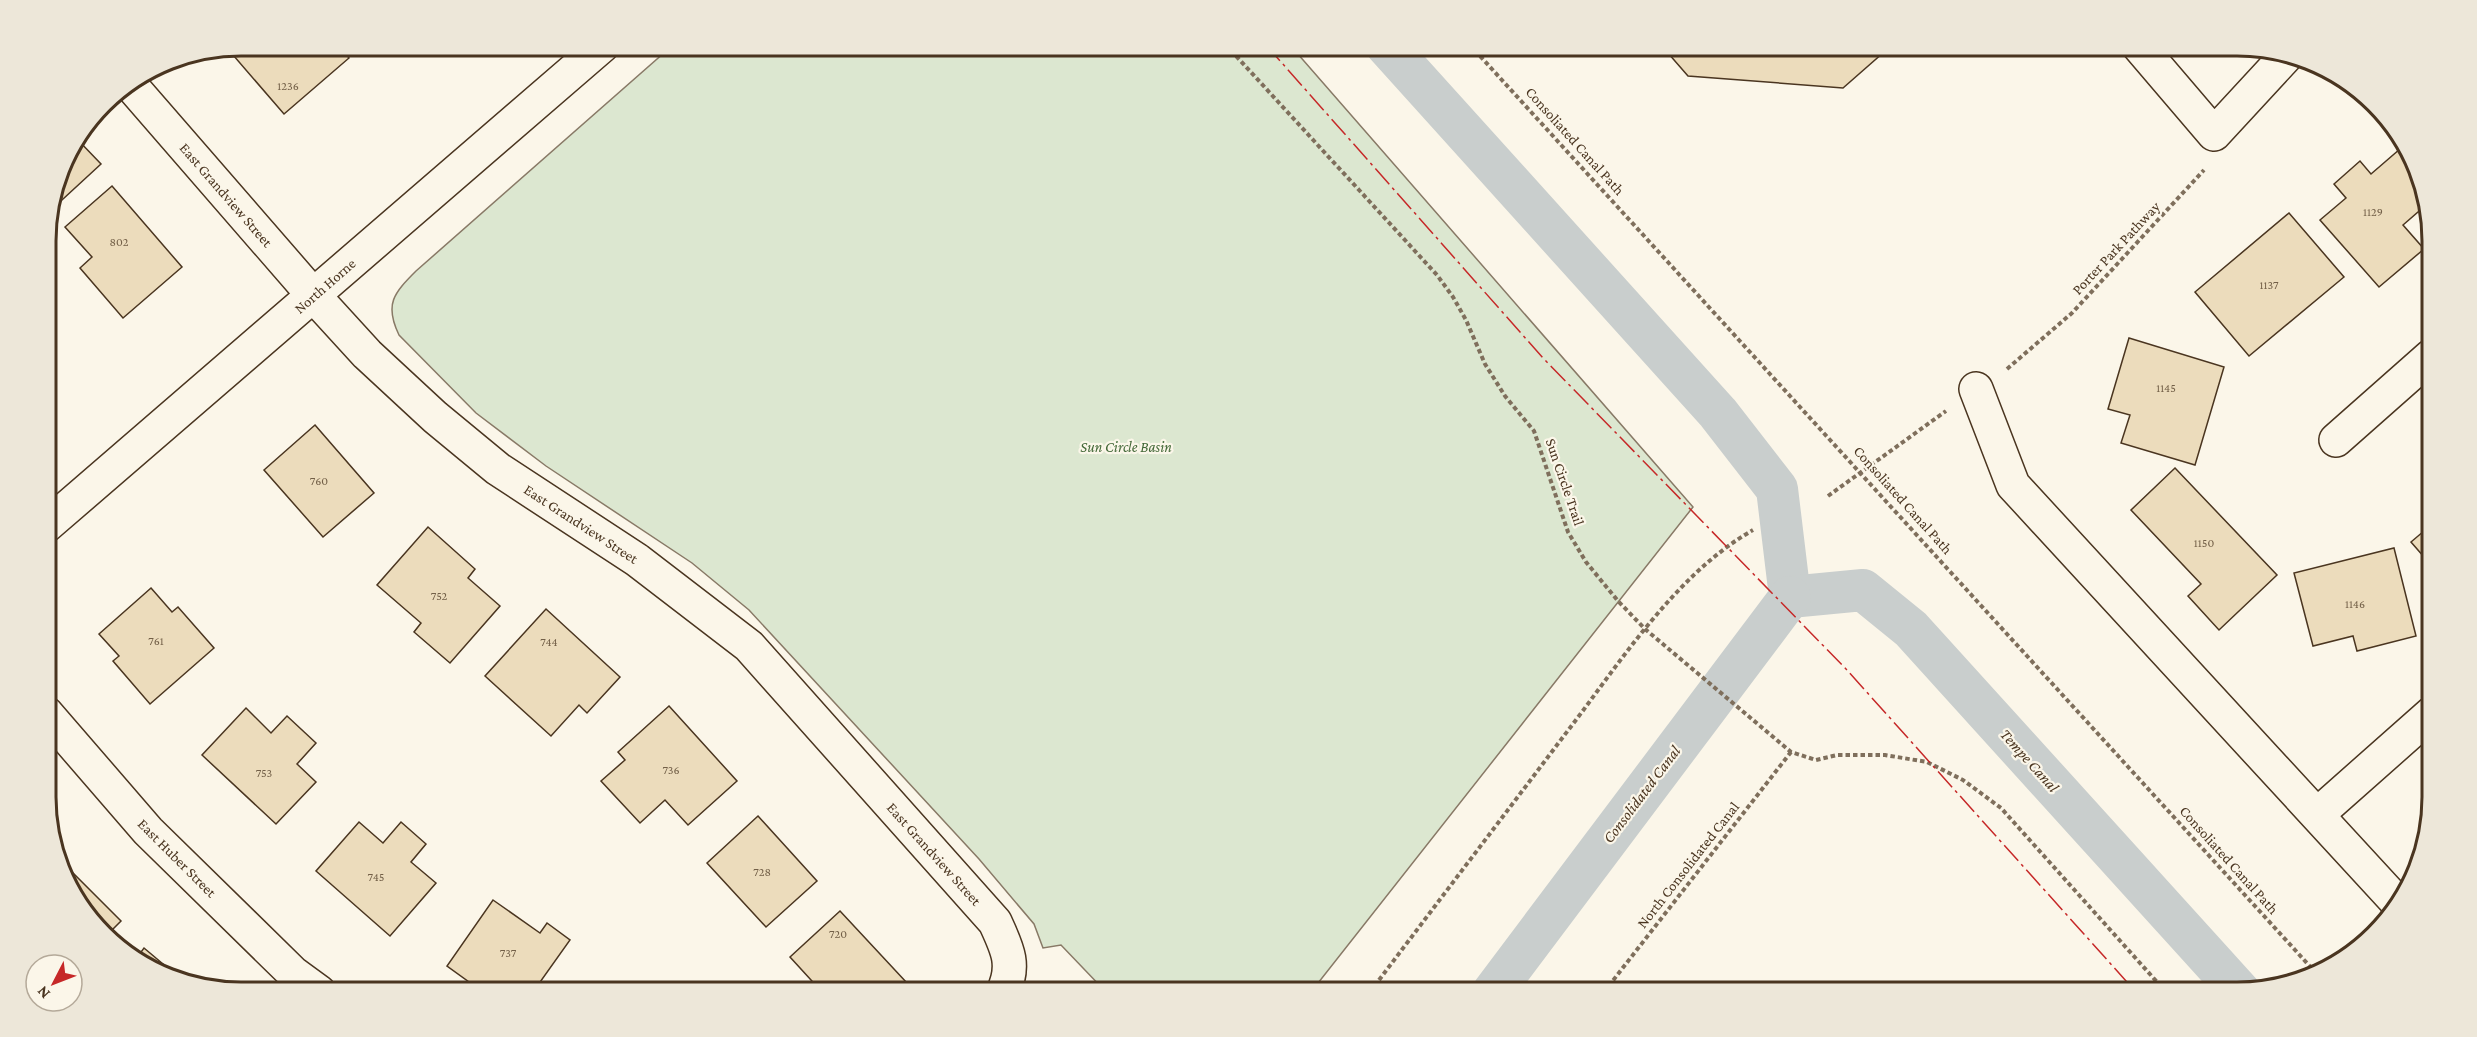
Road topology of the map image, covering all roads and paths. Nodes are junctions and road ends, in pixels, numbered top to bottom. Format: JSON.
{"nodes":[{"id":1,"x":590,"y":56,"type":"edge"},
{"id":2,"x":1236,"y":56,"type":"edge"},
{"id":3,"x":1480,"y":56,"type":"edge"},
{"id":4,"x":2147,"y":56,"type":"edge"},
{"id":5,"x":2282,"y":61,"type":"edge"},
{"id":6,"x":135,"y":89,"type":"edge"},
{"id":7,"x":2205,"y":170,"type":"dead end"},
{"id":8,"x":314,"y":296,"type":"junction"},
{"id":9,"x":2422,"y":364,"type":"edge"},
{"id":10,"x":1976,"y":389,"type":"junction"},
{"id":11,"x":2336,"y":440,"type":"dead end"},
{"id":12,"x":1862,"y":472,"type":"junction"},
{"id":13,"x":1828,"y":496,"type":"dead end"},
{"id":14,"x":56,"y":517,"type":"edge"},
{"id":15,"x":1753,"y":530,"type":"dead end"},
{"id":16,"x":1645,"y":629,"type":"junction"},
{"id":17,"x":2422,"y":721,"type":"edge"},
{"id":18,"x":56,"y":725,"type":"edge"},
{"id":19,"x":1791,"y":752,"type":"junction"},
{"id":20,"x":2318,"y":814,"type":"junction"},
{"id":21,"x":2392,"y":896,"type":"edge"},
{"id":22,"x":2310,"y":966,"type":"edge"},
{"id":23,"x":1378,"y":981,"type":"edge"},
{"id":24,"x":1612,"y":981,"type":"edge"},
{"id":25,"x":2156,"y":981,"type":"edge"},
{"id":26,"x":305,"y":982,"type":"edge"},
{"id":27,"x":1007,"y":982,"type":"edge"}],
"edges":[{"from":1,"to":8,"type":"street","name":"North Horne"},
{"from":2,"to":16,"type":"path","name":"Sun Circle Trail"},
{"from":3,"to":12,"type":"path","name":"Consoliated Canal Path"},
{"from":4,"to":5,"type":"street"},
{"from":6,"to":8,"type":"street","name":"East Grandview Street"},
{"from":7,"to":10,"type":"path","name":"Porter Park Pathway"},
{"from":8,"to":14,"type":"street","name":"North Horne"},
{"from":8,"to":27,"type":"street","name":"East Grandview Street"},
{"from":9,"to":11,"type":"street"},
{"from":10,"to":12,"type":"path","name":"Porter Park Pathway"},
{"from":10,"to":20,"type":"street"},
{"from":12,"to":13,"type":"path","name":"Porter Park Pathway"},
{"from":12,"to":22,"type":"path","name":"Consoliated Canal Path"},
{"from":15,"to":16,"type":"path"},
{"from":16,"to":19,"type":"path","name":"Sun Circle Trail"},
{"from":16,"to":23,"type":"path"},
{"from":17,"to":20,"type":"street"},
{"from":18,"to":26,"type":"street","name":"East Huber Street"},
{"from":19,"to":24,"type":"path","name":"North Consolidated Canal"},
{"from":19,"to":25,"type":"path"},
{"from":20,"to":21,"type":"street"}]}
